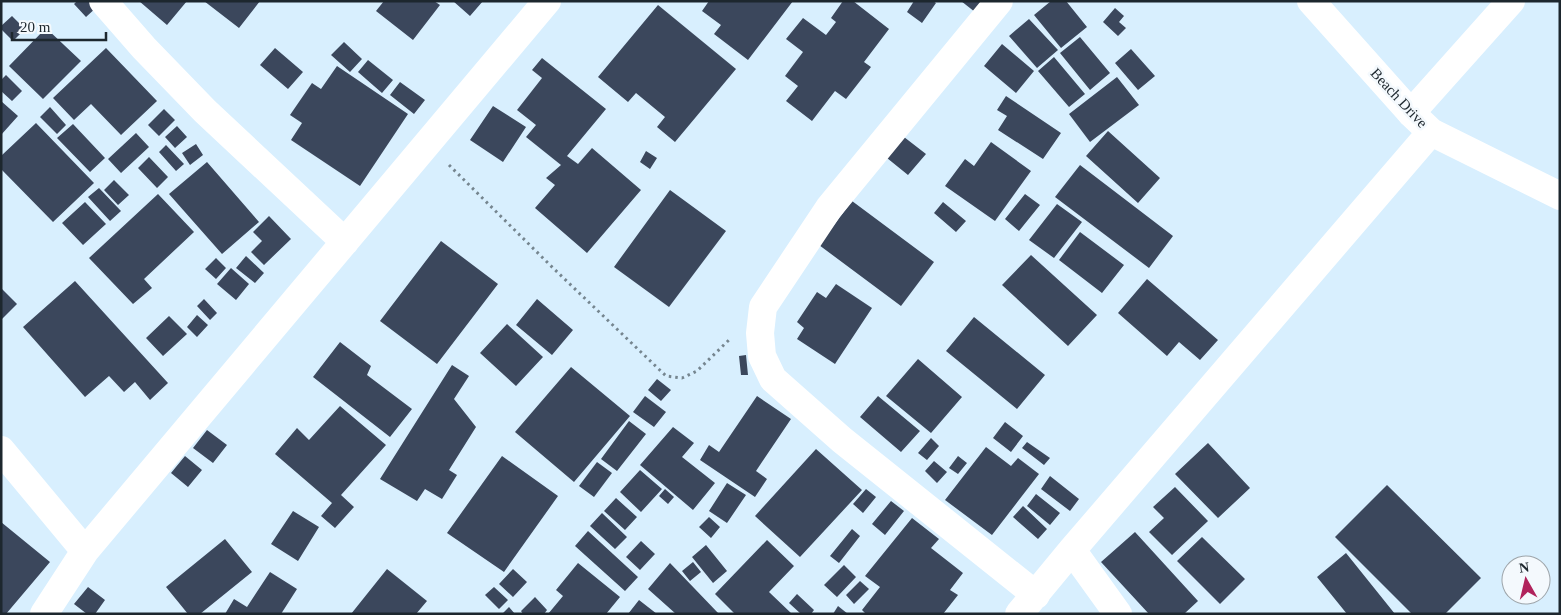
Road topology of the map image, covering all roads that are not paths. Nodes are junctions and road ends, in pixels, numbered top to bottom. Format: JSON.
{"nodes":[{"id":1,"x":103,"y":1,"type":"edge"},
{"id":2,"x":547,"y":1,"type":"edge"},
{"id":3,"x":999,"y":1,"type":"edge"},
{"id":4,"x":1311,"y":1,"type":"edge"},
{"id":5,"x":1511,"y":1,"type":"edge"},
{"id":6,"x":1411,"y":113,"type":"junction"},
{"id":7,"x":1431,"y":132,"type":"junction"},
{"id":8,"x":1560,"y":196,"type":"edge"},
{"id":9,"x":345,"y":242,"type":"junction"},
{"id":10,"x":1,"y":450,"type":"edge"},
{"id":11,"x":1072,"y":550,"type":"junction"},
{"id":12,"x":85,"y":551,"type":"junction"},
{"id":13,"x":1027,"y":604,"type":"edge"},
{"id":14,"x":44,"y":614,"type":"edge"},
{"id":15,"x":1118,"y":614,"type":"edge"}],
"edges":[{"from":1,"to":9,"type":"street"},
{"from":2,"to":9,"type":"street"},
{"from":3,"to":13,"type":"street"},
{"from":4,"to":6,"type":"street","name":"Beach Drive"},
{"from":5,"to":6,"type":"street"},
{"from":6,"to":7,"type":"street","name":"Beach Drive"},
{"from":7,"to":8,"type":"street","name":"Beach Drive"},
{"from":7,"to":11,"type":"street"},
{"from":9,"to":12,"type":"street"},
{"from":10,"to":12,"type":"street"},
{"from":11,"to":13,"type":"street"},
{"from":11,"to":15,"type":"street"},
{"from":12,"to":14,"type":"street"}]}
